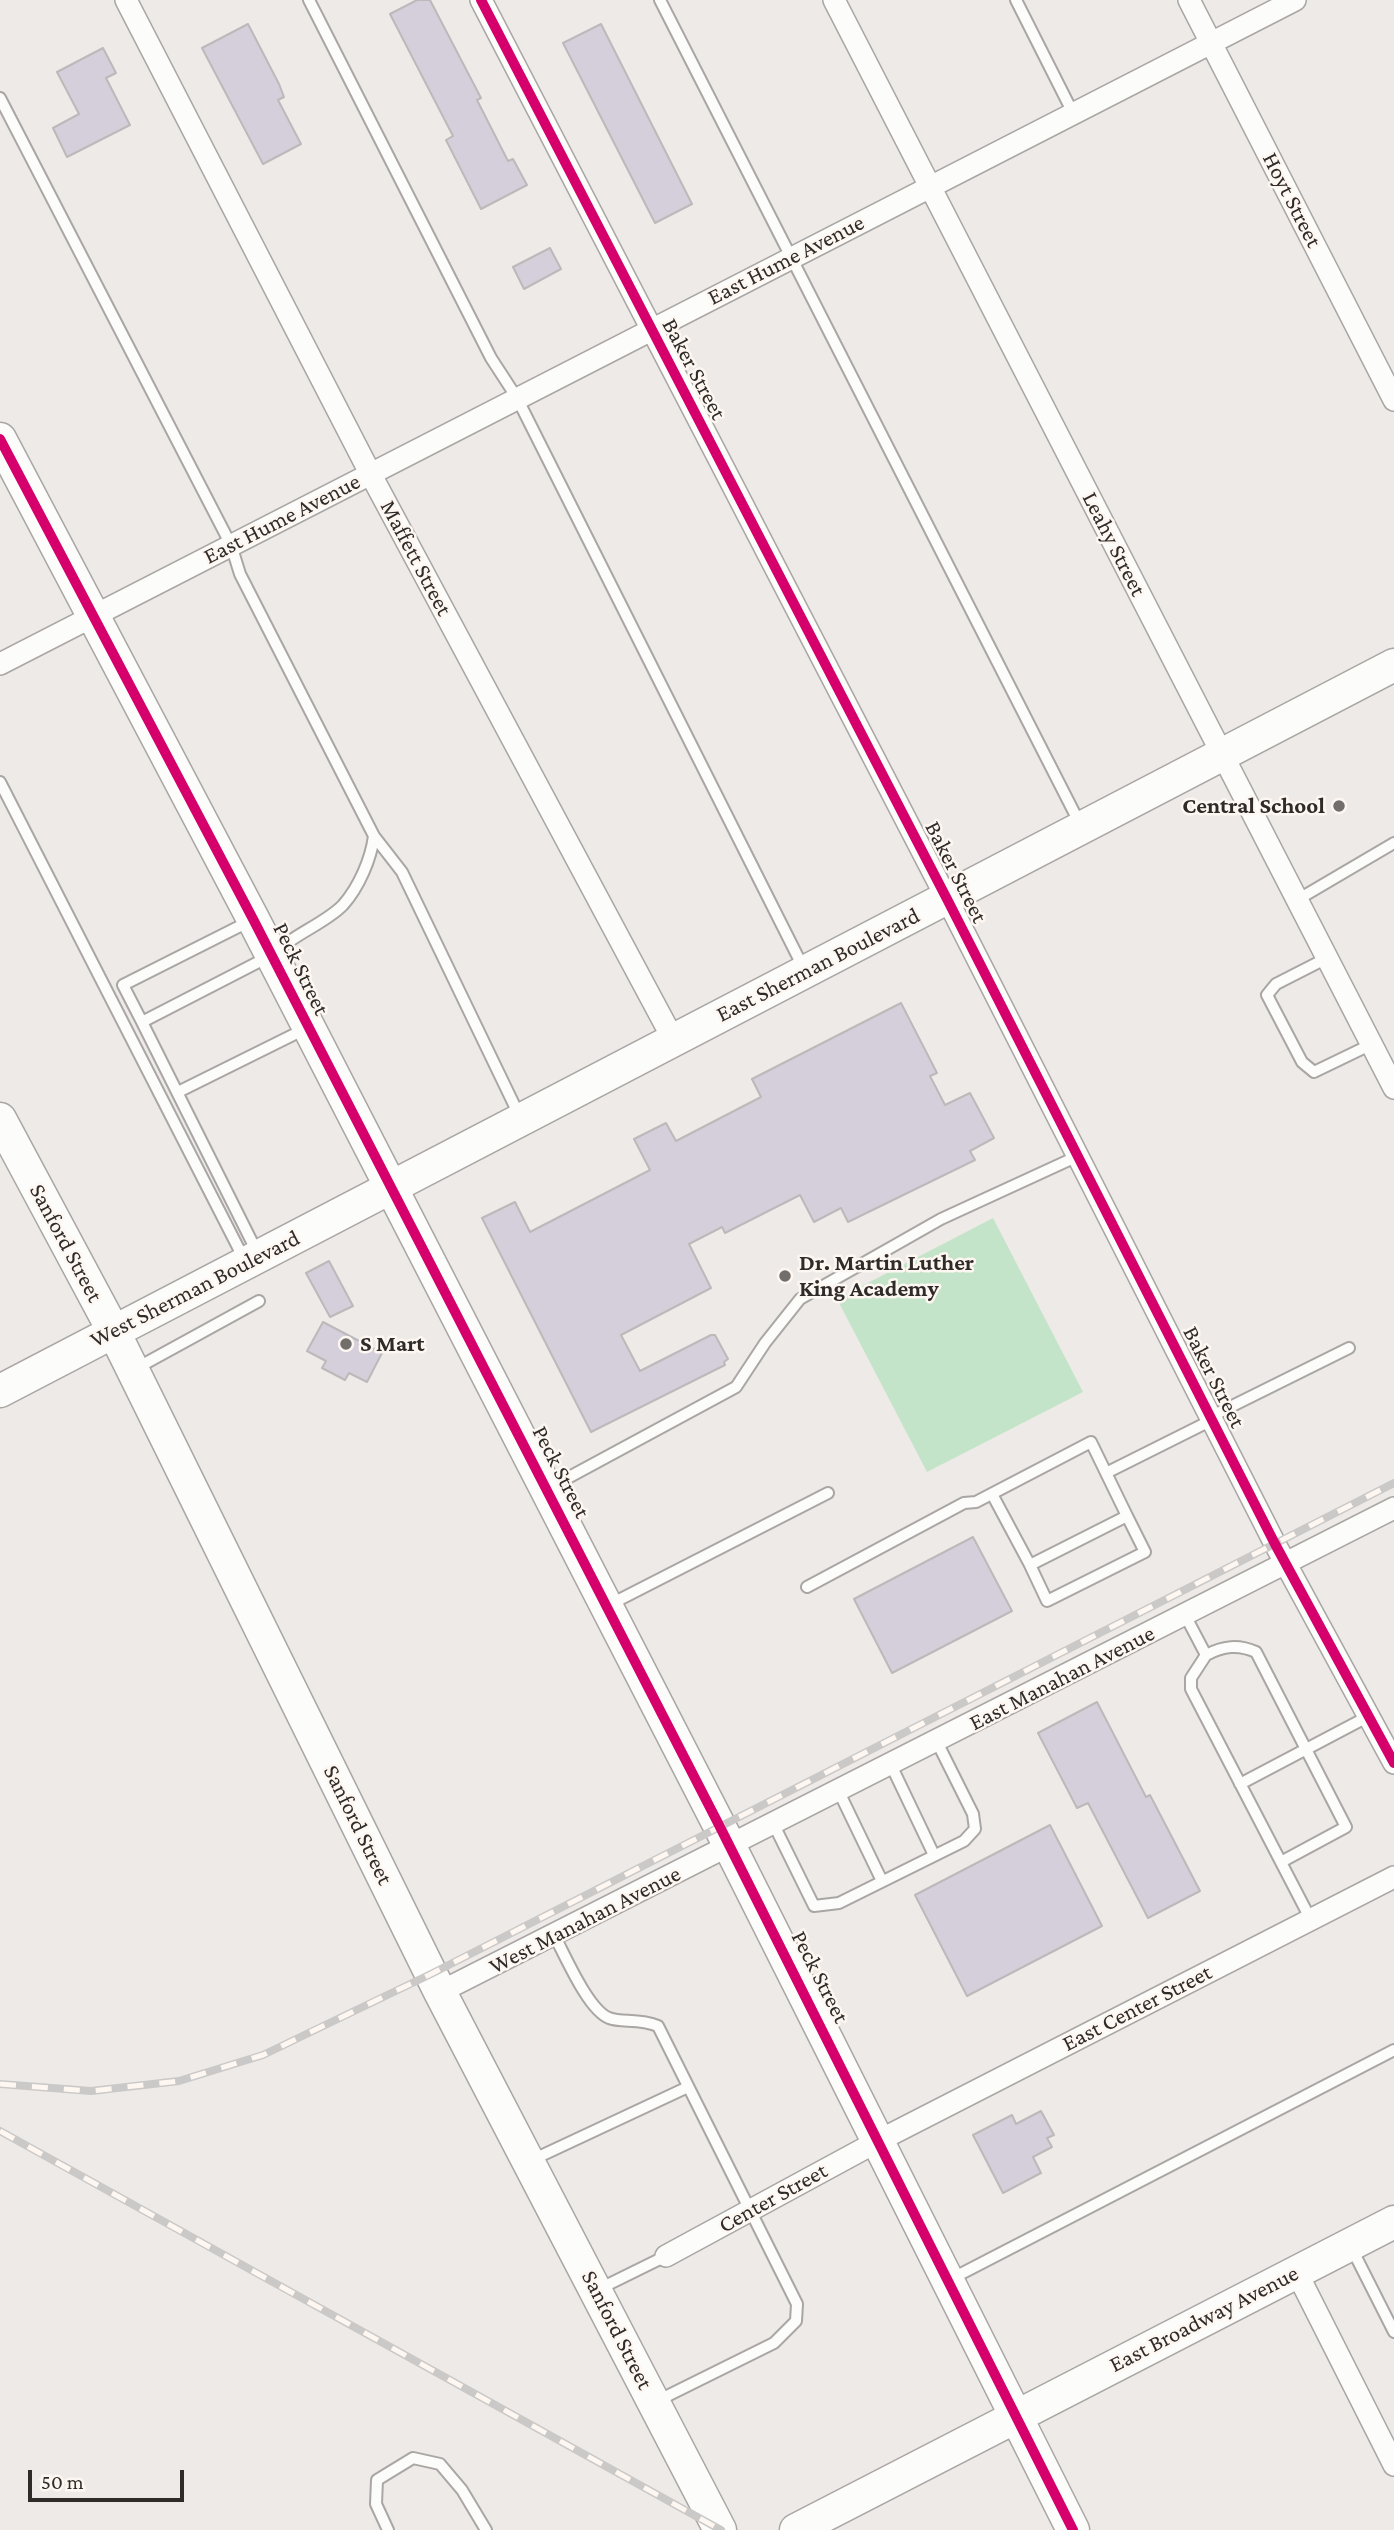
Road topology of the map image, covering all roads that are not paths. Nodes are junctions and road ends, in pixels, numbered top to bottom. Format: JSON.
{"nodes":[{"id":1,"x":126,"y":0,"type":"edge"},
{"id":2,"x":309,"y":0,"type":"edge"},
{"id":3,"x":481,"y":0,"type":"edge"},
{"id":4,"x":660,"y":0,"type":"edge"},
{"id":5,"x":834,"y":0,"type":"edge"},
{"id":6,"x":1016,"y":0,"type":"edge"},
{"id":7,"x":1189,"y":0,"type":"edge"},
{"id":8,"x":1295,"y":0,"type":"edge"},
{"id":9,"x":1211,"y":43,"type":"junction"},
{"id":10,"x":0,"y":98,"type":"edge"},
{"id":11,"x":1073,"y":113,"type":"junction"},
{"id":12,"x":931,"y":186,"type":"junction"},
{"id":13,"x":791,"y":258,"type":"junction"},
{"id":14,"x":650,"y":330,"type":"junction"},
{"id":15,"x":517,"y":398,"type":"junction"},
{"id":16,"x":1394,"y":400,"type":"edge"},
{"id":17,"x":0,"y":439,"type":"edge"},
{"id":18,"x":370,"y":473,"type":"junction"},
{"id":19,"x":231,"y":545,"type":"junction"},
{"id":20,"x":91,"y":617,"type":"junction"},
{"id":21,"x":0,"y":664,"type":"edge"},
{"id":22,"x":1394,"y":665,"type":"edge"},
{"id":23,"x":1222,"y":754,"type":"junction"},
{"id":24,"x":0,"y":782,"type":"edge"},
{"id":25,"x":1081,"y":827,"type":"junction"},
{"id":26,"x":374,"y":836,"type":"junction"},
{"id":27,"x":1394,"y":843,"type":"edge"},
{"id":28,"x":947,"y":899,"type":"junction"},
{"id":29,"x":1297,"y":900,"type":"junction"},
{"id":30,"x":253,"y":919,"type":"junction"},
{"id":31,"x":272,"y":955,"type":"junction"},
{"id":32,"x":1327,"y":958,"type":"junction"},
{"id":33,"x":806,"y":972,"type":"junction"},
{"id":34,"x":142,"y":1022,"type":"junction"},
{"id":35,"x":307,"y":1027,"type":"junction"},
{"id":36,"x":673,"y":1039,"type":"junction"},
{"id":37,"x":1372,"y":1044,"type":"junction"},
{"id":38,"x":1394,"y":1088,"type":"edge"},
{"id":39,"x":178,"y":1092,"type":"junction"},
{"id":40,"x":0,"y":1119,"type":"edge"},
{"id":41,"x":521,"y":1120,"type":"junction"},
{"id":42,"x":1078,"y":1156,"type":"junction"},
{"id":43,"x":391,"y":1188,"type":"junction"},
{"id":44,"x":252,"y":1259,"type":"junction"},
{"id":45,"x":259,"y":1301,"type":"dead end"},
{"id":46,"x":114,"y":1332,"type":"junction"},
{"id":47,"x":1349,"y":1348,"type":"dead end"},
{"id":48,"x":132,"y":1370,"type":"junction"},
{"id":49,"x":0,"y":1391,"type":"edge"},
{"id":50,"x":1211,"y":1418,"type":"junction"},
{"id":51,"x":1106,"y":1473,"type":"junction"},
{"id":52,"x":547,"y":1490,"type":"junction"},
{"id":53,"x":828,"y":1493,"type":"dead end"},
{"id":54,"x":992,"y":1494,"type":"junction"},
{"id":55,"x":1394,"y":1508,"type":"edge"},
{"id":56,"x":1127,"y":1516,"type":"junction"},
{"id":57,"x":1287,"y":1563,"type":"junction"},
{"id":58,"x":1030,"y":1565,"type":"junction"},
{"id":59,"x":807,"y":1587,"type":"dead end"},
{"id":60,"x":607,"y":1606,"type":"junction"},
{"id":61,"x":1185,"y":1615,"type":"junction"},
{"id":62,"x":1206,"y":1655,"type":"junction"},
{"id":63,"x":1369,"y":1716,"type":"junction"},
{"id":64,"x":937,"y":1742,"type":"junction"},
{"id":65,"x":1306,"y":1749,"type":"junction"},
{"id":66,"x":1394,"y":1763,"type":"edge"},
{"id":67,"x":891,"y":1765,"type":"junction"},
{"id":68,"x":1240,"y":1784,"type":"junction"},
{"id":69,"x":839,"y":1791,"type":"junction"},
{"id":70,"x":774,"y":1825,"type":"junction"},
{"id":71,"x":730,"y":1847,"type":"junction"},
{"id":72,"x":934,"y":1855,"type":"junction"},
{"id":73,"x":1280,"y":1862,"type":"junction"},
{"id":74,"x":1394,"y":1877,"type":"edge"},
{"id":75,"x":882,"y":1881,"type":"junction"},
{"id":76,"x":1311,"y":1920,"type":"junction"},
{"id":77,"x":554,"y":1935,"type":"junction"},
{"id":78,"x":440,"y":1992,"type":"junction"},
{"id":79,"x":1394,"y":2050,"type":"edge"},
{"id":80,"x":688,"y":2087,"type":"junction"},
{"id":81,"x":880,"y":2140,"type":"junction"},
{"id":82,"x":530,"y":2161,"type":"junction"},
{"id":83,"x":749,"y":2212,"type":"junction"},
{"id":84,"x":1394,"y":2222,"type":"edge"},
{"id":85,"x":1350,"y":2244,"type":"junction"},
{"id":86,"x":666,"y":2256,"type":"joint"},
{"id":87,"x":1296,"y":2271,"type":"junction"},
{"id":88,"x":949,"y":2281,"type":"junction"},
{"id":89,"x":597,"y":2291,"type":"junction"},
{"id":90,"x":1394,"y":2332,"type":"edge"},
{"id":91,"x":654,"y":2402,"type":"junction"},
{"id":92,"x":1015,"y":2417,"type":"junction"},
{"id":93,"x":1394,"y":2465,"type":"edge"},
{"id":94,"x":388,"y":2530,"type":"edge"},
{"id":95,"x":486,"y":2530,"type":"edge"},
{"id":96,"x":720,"y":2530,"type":"edge"},
{"id":97,"x":796,"y":2530,"type":"edge"},
{"id":98,"x":1073,"y":2530,"type":"edge"}],
"edges":[{"from":1,"to":18,"type":"street","name":"Maffett Street"},
{"from":2,"to":15,"type":"lane"},
{"from":3,"to":14,"type":"street","name":"Baker Street"},
{"from":4,"to":13,"type":"lane"},
{"from":5,"to":12,"type":"street","name":"Leahy Street"},
{"from":6,"to":11,"type":"lane"},
{"from":7,"to":9,"type":"street","name":"Hoyt Street"},
{"from":8,"to":9,"type":"street","name":"East Hume Avenue"},
{"from":9,"to":11,"type":"street","name":"East Hume Avenue"},
{"from":9,"to":16,"type":"street","name":"Hoyt Street"},
{"from":10,"to":19,"type":"lane"},
{"from":11,"to":12,"type":"street","name":"East Hume Avenue"},
{"from":12,"to":13,"type":"street","name":"East Hume Avenue"},
{"from":12,"to":23,"type":"street","name":"Leahy Street"},
{"from":13,"to":14,"type":"street","name":"East Hume Avenue"},
{"from":13,"to":25,"type":"lane"},
{"from":14,"to":15,"type":"street","name":"East Hume Avenue"},
{"from":14,"to":28,"type":"street","name":"Baker Street"},
{"from":15,"to":18,"type":"street","name":"East Hume Avenue"},
{"from":15,"to":33,"type":"lane"},
{"from":17,"to":20,"type":"street","name":"Peck Street"},
{"from":18,"to":19,"type":"street","name":"East Hume Avenue"},
{"from":18,"to":36,"type":"street","name":"Maffett Street"},
{"from":19,"to":20,"type":"street","name":"East Hume Avenue"},
{"from":19,"to":26,"type":"lane"},
{"from":20,"to":21,"type":"street","name":"East Hume Avenue"},
{"from":20,"to":30,"type":"street","name":"Peck Street"},
{"from":22,"to":23,"type":"street","name":"East Sherman Boulevard"},
{"from":23,"to":25,"type":"street","name":"East Sherman Boulevard"},
{"from":23,"to":29,"type":"street","name":"Leahy Street"},
{"from":24,"to":44,"type":"lane"},
{"from":25,"to":28,"type":"street","name":"East Sherman Boulevard"},
{"from":26,"to":31,"type":"lane"},
{"from":26,"to":41,"type":"lane"},
{"from":27,"to":29,"type":"lane"},
{"from":28,"to":33,"type":"street","name":"East Sherman Boulevard"},
{"from":28,"to":42,"type":"street","name":"Baker Street"},
{"from":29,"to":32,"type":"street","name":"Leahy Street"},
{"from":30,"to":31,"type":"street","name":"Peck Street"},
{"from":30,"to":34,"type":"lane"},
{"from":31,"to":34,"type":"lane"},
{"from":31,"to":35,"type":"street","name":"Peck Street"},
{"from":32,"to":37,"type":"street","name":"Leahy Street"},
{"from":32,"to":37,"type":"lane"},
{"from":33,"to":36,"type":"street","name":"East Sherman Boulevard"},
{"from":34,"to":39,"type":"lane"},
{"from":35,"to":39,"type":"lane"},
{"from":35,"to":43,"type":"street","name":"Peck Street"},
{"from":36,"to":41,"type":"street","name":"East Sherman Boulevard"},
{"from":37,"to":38,"type":"street","name":"Leahy Street"},
{"from":39,"to":44,"type":"lane"},
{"from":40,"to":46,"type":"street","name":"Sanford Street"},
{"from":41,"to":43,"type":"street","name":"East Sherman Boulevard"},
{"from":42,"to":50,"type":"street","name":"Baker Street"},
{"from":42,"to":52,"type":"lane"},
{"from":43,"to":44,"type":"street","name":"West Sherman Boulevard"},
{"from":43,"to":52,"type":"street","name":"Peck Street"},
{"from":44,"to":46,"type":"street","name":"West Sherman Boulevard"},
{"from":45,"to":48,"type":"lane"},
{"from":46,"to":48,"type":"street","name":"Sanford Street"},
{"from":46,"to":49,"type":"street","name":"West Sherman Boulevard"},
{"from":47,"to":50,"type":"lane"},
{"from":48,"to":78,"type":"street","name":"Sanford Street"},
{"from":50,"to":51,"type":"lane"},
{"from":50,"to":57,"type":"street","name":"Baker Street"},
{"from":51,"to":54,"type":"lane"},
{"from":51,"to":56,"type":"lane"},
{"from":52,"to":60,"type":"street","name":"Peck Street"},
{"from":53,"to":60,"type":"lane"},
{"from":54,"to":58,"type":"lane"},
{"from":54,"to":59,"type":"lane"},
{"from":55,"to":57,"type":"street","name":"East Manahan Avenue"},
{"from":56,"to":58,"type":"lane"},
{"from":56,"to":58,"type":"lane"},
{"from":57,"to":61,"type":"street","name":"East Manahan Avenue"},
{"from":57,"to":63,"type":"street","name":"Baker Street"},
{"from":60,"to":71,"type":"street","name":"Peck Street"},
{"from":61,"to":62,"type":"lane"},
{"from":61,"to":64,"type":"street","name":"East Manahan Avenue"},
{"from":62,"to":65,"type":"lane"},
{"from":62,"to":68,"type":"lane"},
{"from":63,"to":65,"type":"lane"},
{"from":63,"to":66,"type":"street","name":"Baker Street"},
{"from":64,"to":67,"type":"street","name":"East Manahan Avenue"},
{"from":64,"to":72,"type":"lane"},
{"from":65,"to":68,"type":"lane"},
{"from":65,"to":73,"type":"lane"},
{"from":67,"to":69,"type":"street","name":"East Manahan Avenue"},
{"from":67,"to":72,"type":"lane"},
{"from":68,"to":73,"type":"lane"},
{"from":69,"to":70,"type":"street","name":"East Manahan Avenue"},
{"from":69,"to":75,"type":"lane"},
{"from":70,"to":71,"type":"street","name":"East Manahan Avenue"},
{"from":70,"to":75,"type":"lane"},
{"from":71,"to":77,"type":"street","name":"West Manahan Avenue"},
{"from":71,"to":81,"type":"street","name":"Peck Street"},
{"from":72,"to":75,"type":"lane"},
{"from":73,"to":76,"type":"lane"},
{"from":74,"to":76,"type":"street","name":"East Center Street"},
{"from":76,"to":81,"type":"street","name":"East Center Street"},
{"from":77,"to":78,"type":"street","name":"West Manahan Avenue"},
{"from":77,"to":80,"type":"lane"},
{"from":78,"to":82,"type":"street","name":"Sanford Street"},
{"from":79,"to":88,"type":"lane"},
{"from":80,"to":82,"type":"lane"},
{"from":80,"to":83,"type":"lane"},
{"from":81,"to":83,"type":"street","name":"Center Street"},
{"from":81,"to":88,"type":"street","name":"Peck Street"},
{"from":82,"to":89,"type":"street","name":"Sanford Street"},
{"from":83,"to":86,"type":"street","name":"Center Street"},
{"from":83,"to":91,"type":"lane"},
{"from":84,"to":85,"type":"street","name":"East Broadway Avenue"},
{"from":85,"to":87,"type":"street","name":"East Broadway Avenue"},
{"from":85,"to":90,"type":"lane"},
{"from":86,"to":89,"type":"lane"},
{"from":87,"to":92,"type":"street","name":"East Broadway Avenue"},
{"from":87,"to":93,"type":"street"},
{"from":88,"to":92,"type":"street","name":"Peck Street"},
{"from":89,"to":91,"type":"street","name":"Sanford Street"},
{"from":91,"to":96,"type":"street","name":"Sanford Street"},
{"from":92,"to":97,"type":"street","name":"East Broadway Avenue"},
{"from":92,"to":98,"type":"street","name":"Peck Street"},
{"from":94,"to":95,"type":"lane"}]}
